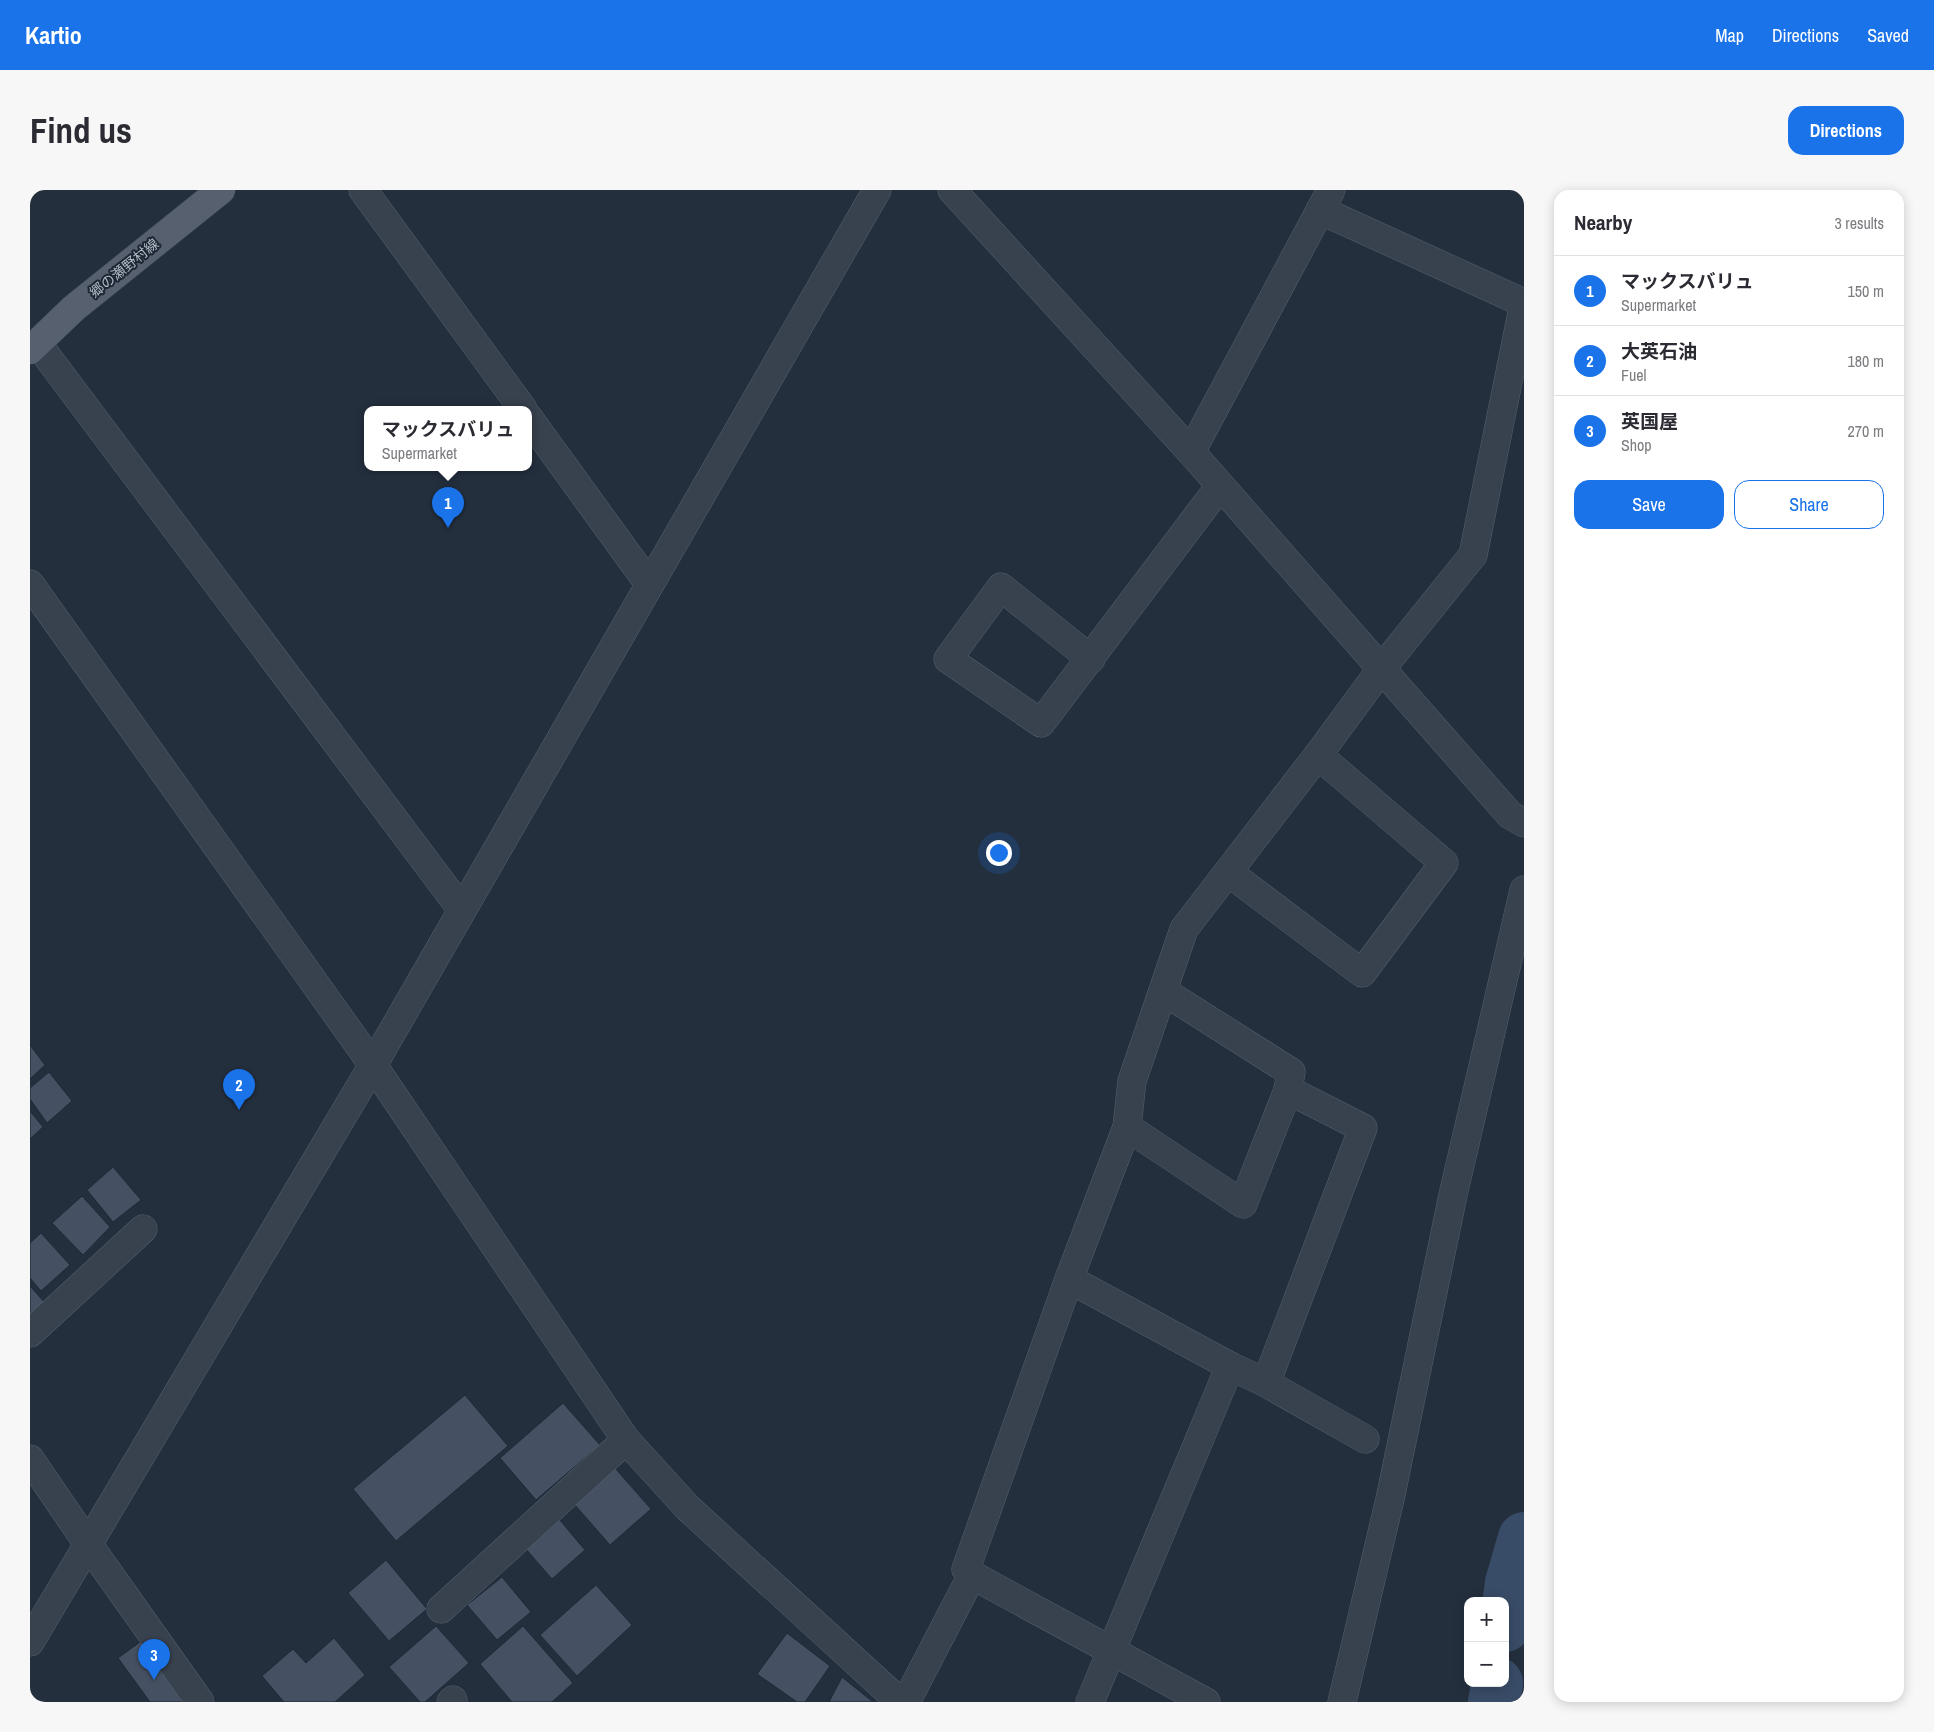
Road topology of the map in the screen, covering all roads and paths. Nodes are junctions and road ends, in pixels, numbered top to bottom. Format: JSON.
{"nodes":[{"id":1,"x":221,"y":190,"type":"edge"},
{"id":2,"x":363,"y":190,"type":"edge"},
{"id":3,"x":876,"y":190,"type":"edge"},
{"id":4,"x":952,"y":190,"type":"edge"},
{"id":5,"x":1326,"y":200,"type":"edge"},
{"id":6,"x":1524,"y":303,"type":"edge"},
{"id":7,"x":34,"y":347,"type":"edge"},
{"id":8,"x":520,"y":406,"type":"edge"},
{"id":9,"x":532,"y":422,"type":"edge"},
{"id":10,"x":1191,"y":452,"type":"junction"},
{"id":11,"x":1220,"y":486,"type":"junction"},
{"id":12,"x":30,"y":584,"type":"edge"},
{"id":13,"x":650,"y":584,"type":"junction"},
{"id":14,"x":1091,"y":658,"type":"junction"},
{"id":15,"x":1382,"y":668,"type":"junction"},
{"id":16,"x":1318,"y":755,"type":"junction"},
{"id":17,"x":1524,"y":823,"type":"edge"},
{"id":18,"x":1228,"y":872,"type":"junction"},
{"id":19,"x":1524,"y":890,"type":"edge"},
{"id":20,"x":462,"y":910,"type":"junction"},
{"id":21,"x":1164,"y":991,"type":"junction"},
{"id":22,"x":373,"y":1064,"type":"junction"},
{"id":23,"x":1288,"y":1090,"type":"junction"},
{"id":24,"x":1127,"y":1127,"type":"junction"},
{"id":25,"x":143,"y":1229,"type":"dead end"},
{"id":26,"x":1069,"y":1278,"type":"junction"},
{"id":27,"x":30,"y":1333,"type":"edge"},
{"id":28,"x":1230,"y":1366,"type":"junction"},
{"id":29,"x":1266,"y":1383,"type":"junction"},
{"id":30,"x":1365,"y":1439,"type":"dead end"},
{"id":31,"x":626,"y":1440,"type":"junction"},
{"id":32,"x":30,"y":1459,"type":"edge"},
{"id":33,"x":88,"y":1544,"type":"junction"},
{"id":34,"x":972,"y":1575,"type":"junction"},
{"id":35,"x":441,"y":1609,"type":"dead end"},
{"id":36,"x":30,"y":1642,"type":"edge"},
{"id":37,"x":1112,"y":1650,"type":"junction"},
{"id":38,"x":200,"y":1702,"type":"edge"},
{"id":39,"x":900,"y":1702,"type":"edge"},
{"id":40,"x":906,"y":1702,"type":"edge"},
{"id":41,"x":1090,"y":1702,"type":"edge"},
{"id":42,"x":1206,"y":1702,"type":"edge"},
{"id":43,"x":1342,"y":1702,"type":"edge"}],
"edges":[{"from":1,"to":7,"type":"main road","name":"郷の瀬野村線"},
{"from":2,"to":8,"type":"street"},
{"from":3,"to":13,"type":"street"},
{"from":4,"to":10,"type":"street"},
{"from":5,"to":6,"type":"street"},
{"from":5,"to":10,"type":"street"},
{"from":6,"to":15,"type":"street"},
{"from":7,"to":20,"type":"street"},
{"from":9,"to":13,"type":"street"},
{"from":10,"to":11,"type":"street"},
{"from":11,"to":14,"type":"street"},
{"from":11,"to":15,"type":"street"},
{"from":12,"to":22,"type":"street"},
{"from":13,"to":20,"type":"street"},
{"from":14,"to":14,"type":"street"},
{"from":15,"to":16,"type":"street"},
{"from":15,"to":17,"type":"street"},
{"from":16,"to":18,"type":"street"},
{"from":16,"to":18,"type":"street"},
{"from":18,"to":21,"type":"street"},
{"from":19,"to":43,"type":"street"},
{"from":20,"to":22,"type":"street"},
{"from":21,"to":23,"type":"street"},
{"from":21,"to":24,"type":"street"},
{"from":22,"to":31,"type":"street"},
{"from":22,"to":33,"type":"street"},
{"from":23,"to":24,"type":"street"},
{"from":23,"to":29,"type":"street"},
{"from":24,"to":26,"type":"street"},
{"from":25,"to":27,"type":"street"},
{"from":26,"to":28,"type":"street"},
{"from":26,"to":34,"type":"street"},
{"from":28,"to":29,"type":"street"},
{"from":28,"to":37,"type":"street"},
{"from":29,"to":30,"type":"street"},
{"from":31,"to":35,"type":"street"},
{"from":31,"to":39,"type":"street"},
{"from":32,"to":33,"type":"street"},
{"from":33,"to":36,"type":"street"},
{"from":33,"to":38,"type":"street"},
{"from":34,"to":37,"type":"street"},
{"from":34,"to":40,"type":"street"},
{"from":37,"to":41,"type":"street"},
{"from":37,"to":42,"type":"street"}]}
